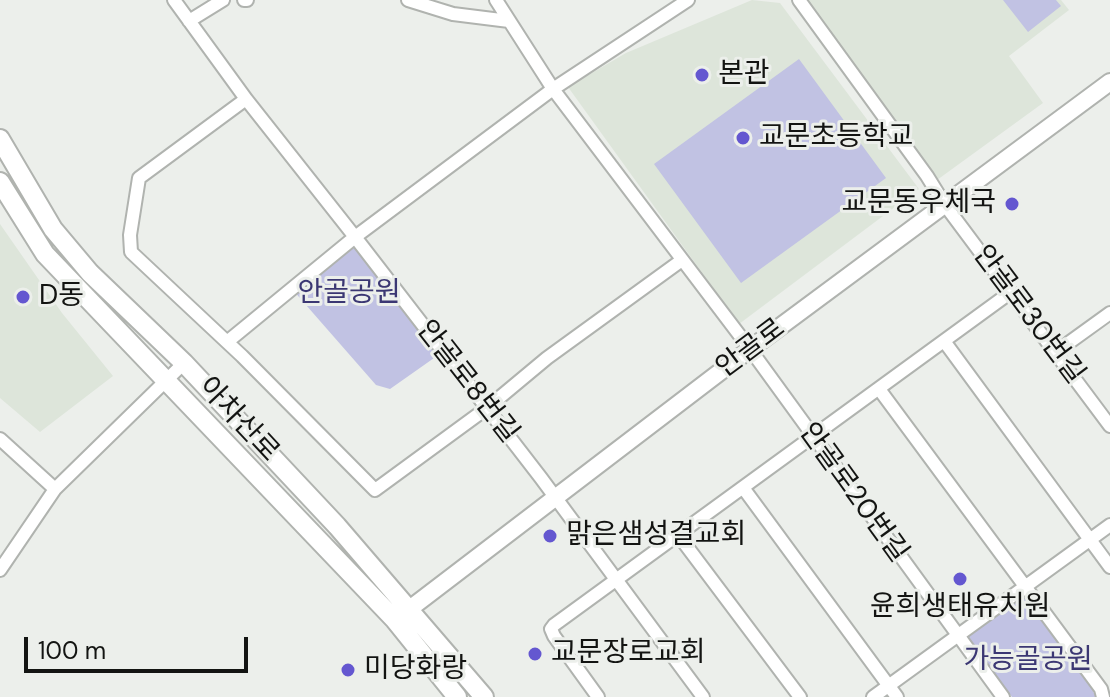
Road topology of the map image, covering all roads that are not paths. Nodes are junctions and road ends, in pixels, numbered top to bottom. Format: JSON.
{"nodes":[{"id":1,"x":174,"y":0,"type":"edge"},
{"id":2,"x":223,"y":0,"type":"edge"},
{"id":3,"x":408,"y":0,"type":"edge"},
{"id":4,"x":496,"y":0,"type":"edge"},
{"id":5,"x":688,"y":0,"type":"edge"},
{"id":6,"x":799,"y":0,"type":"edge"},
{"id":7,"x":189,"y":21,"type":"junction"},
{"id":8,"x":509,"y":21,"type":"junction"},
{"id":9,"x":1110,"y":82,"type":"edge"},
{"id":10,"x":553,"y":89,"type":"junction"},
{"id":11,"x":246,"y":99,"type":"junction"},
{"id":12,"x":0,"y":139,"type":"edge"},
{"id":13,"x":0,"y":182,"type":"edge"},
{"id":14,"x":945,"y":205,"type":"junction"},
{"id":15,"x":355,"y":237,"type":"junction"},
{"id":16,"x":682,"y":260,"type":"junction"},
{"id":17,"x":1011,"y":292,"type":"junction"},
{"id":18,"x":1110,"y":313,"type":"edge"},
{"id":19,"x":944,"y":341,"type":"junction"},
{"id":20,"x":227,"y":342,"type":"junction"},
{"id":21,"x":750,"y":349,"type":"junction"},
{"id":22,"x":1056,"y":352,"type":"junction"},
{"id":23,"x":184,"y":363,"type":"junction"},
{"id":24,"x":164,"y":380,"type":"junction"},
{"id":25,"x":879,"y":389,"type":"junction"},
{"id":26,"x":487,"y":408,"type":"junction"},
{"id":27,"x":1110,"y":426,"type":"edge"},
{"id":28,"x":813,"y":438,"type":"junction"},
{"id":29,"x":0,"y":439,"type":"edge"},
{"id":30,"x":55,"y":489,"type":"junction"},
{"id":31,"x":744,"y":489,"type":"junction"},
{"id":32,"x":555,"y":497,"type":"junction"},
{"id":33,"x":1110,"y":525,"type":"edge"},
{"id":34,"x":679,"y":536,"type":"junction"},
{"id":35,"x":1090,"y":540,"type":"junction"},
{"id":36,"x":1110,"y":567,"type":"edge"},
{"id":37,"x":0,"y":570,"type":"edge"},
{"id":38,"x":617,"y":580,"type":"junction"},
{"id":39,"x":1025,"y":587,"type":"junction"},
{"id":40,"x":402,"y":614,"type":"junction"},
{"id":41,"x":957,"y":636,"type":"junction"},
{"id":42,"x":888,"y":686,"type":"junction"},
{"id":43,"x":457,"y":697,"type":"edge"},
{"id":44,"x":484,"y":697,"type":"edge"},
{"id":45,"x":598,"y":697,"type":"edge"},
{"id":46,"x":703,"y":697,"type":"edge"},
{"id":47,"x":800,"y":697,"type":"edge"},
{"id":48,"x":873,"y":697,"type":"edge"},
{"id":49,"x":897,"y":697,"type":"edge"},
{"id":50,"x":1003,"y":697,"type":"edge"},
{"id":51,"x":1103,"y":697,"type":"edge"}],
"edges":[{"from":1,"to":7,"type":"street","name":"안골로8번길"},
{"from":2,"to":7,"type":"street"},
{"from":3,"to":8,"type":"street"},
{"from":4,"to":8,"type":"street"},
{"from":5,"to":10,"type":"street"},
{"from":6,"to":14,"type":"street","name":"안골로30번길"},
{"from":7,"to":11,"type":"street","name":"안골로8번길"},
{"from":8,"to":10,"type":"street"},
{"from":9,"to":14,"type":"street","name":"안골로"},
{"from":10,"to":15,"type":"street"},
{"from":10,"to":16,"type":"street","name":"안골로20번길"},
{"from":11,"to":15,"type":"street","name":"안골로8번길"},
{"from":11,"to":20,"type":"street"},
{"from":12,"to":23,"type":"main road","name":"아차산로"},
{"from":13,"to":24,"type":"main road","name":"아차산로"},
{"from":14,"to":17,"type":"street","name":"안골로30번길"},
{"from":14,"to":21,"type":"street","name":"안골로"},
{"from":15,"to":20,"type":"street"},
{"from":15,"to":26,"type":"street","name":"안골로8번길"},
{"from":16,"to":21,"type":"street","name":"안골로20번길"},
{"from":16,"to":26,"type":"street"},
{"from":17,"to":19,"type":"street"},
{"from":17,"to":22,"type":"street","name":"안골로30번길"},
{"from":18,"to":22,"type":"street"},
{"from":19,"to":25,"type":"street"},
{"from":19,"to":35,"type":"street"},
{"from":20,"to":26,"type":"street"},
{"from":21,"to":28,"type":"street","name":"안골로20번길"},
{"from":21,"to":32,"type":"street","name":"안골로"},
{"from":22,"to":27,"type":"street","name":"안골로30번길"},
{"from":23,"to":24,"type":"street"},
{"from":23,"to":40,"type":"main road","name":"아차산로"},
{"from":24,"to":30,"type":"street"},
{"from":24,"to":40,"type":"main road","name":"아차산로"},
{"from":25,"to":28,"type":"street"},
{"from":25,"to":39,"type":"street"},
{"from":26,"to":32,"type":"street","name":"안골로8번길"},
{"from":28,"to":31,"type":"street"},
{"from":28,"to":41,"type":"street","name":"안골로20번길"},
{"from":29,"to":30,"type":"street"},
{"from":30,"to":37,"type":"street"},
{"from":31,"to":34,"type":"street"},
{"from":31,"to":42,"type":"street"},
{"from":32,"to":38,"type":"street","name":"안골로8번길"},
{"from":32,"to":40,"type":"street","name":"안골로"},
{"from":33,"to":35,"type":"street"},
{"from":34,"to":38,"type":"street"},
{"from":34,"to":47,"type":"street"},
{"from":35,"to":36,"type":"street"},
{"from":35,"to":39,"type":"street"},
{"from":38,"to":45,"type":"street"},
{"from":38,"to":46,"type":"street","name":"안골로8번길"},
{"from":39,"to":41,"type":"street"},
{"from":39,"to":51,"type":"street"},
{"from":40,"to":43,"type":"main road","name":"아차산로"},
{"from":40,"to":44,"type":"main road","name":"아차산로"},
{"from":41,"to":42,"type":"street"},
{"from":41,"to":50,"type":"street","name":"안골로20번길"},
{"from":42,"to":48,"type":"street"},
{"from":42,"to":49,"type":"street"}]}
